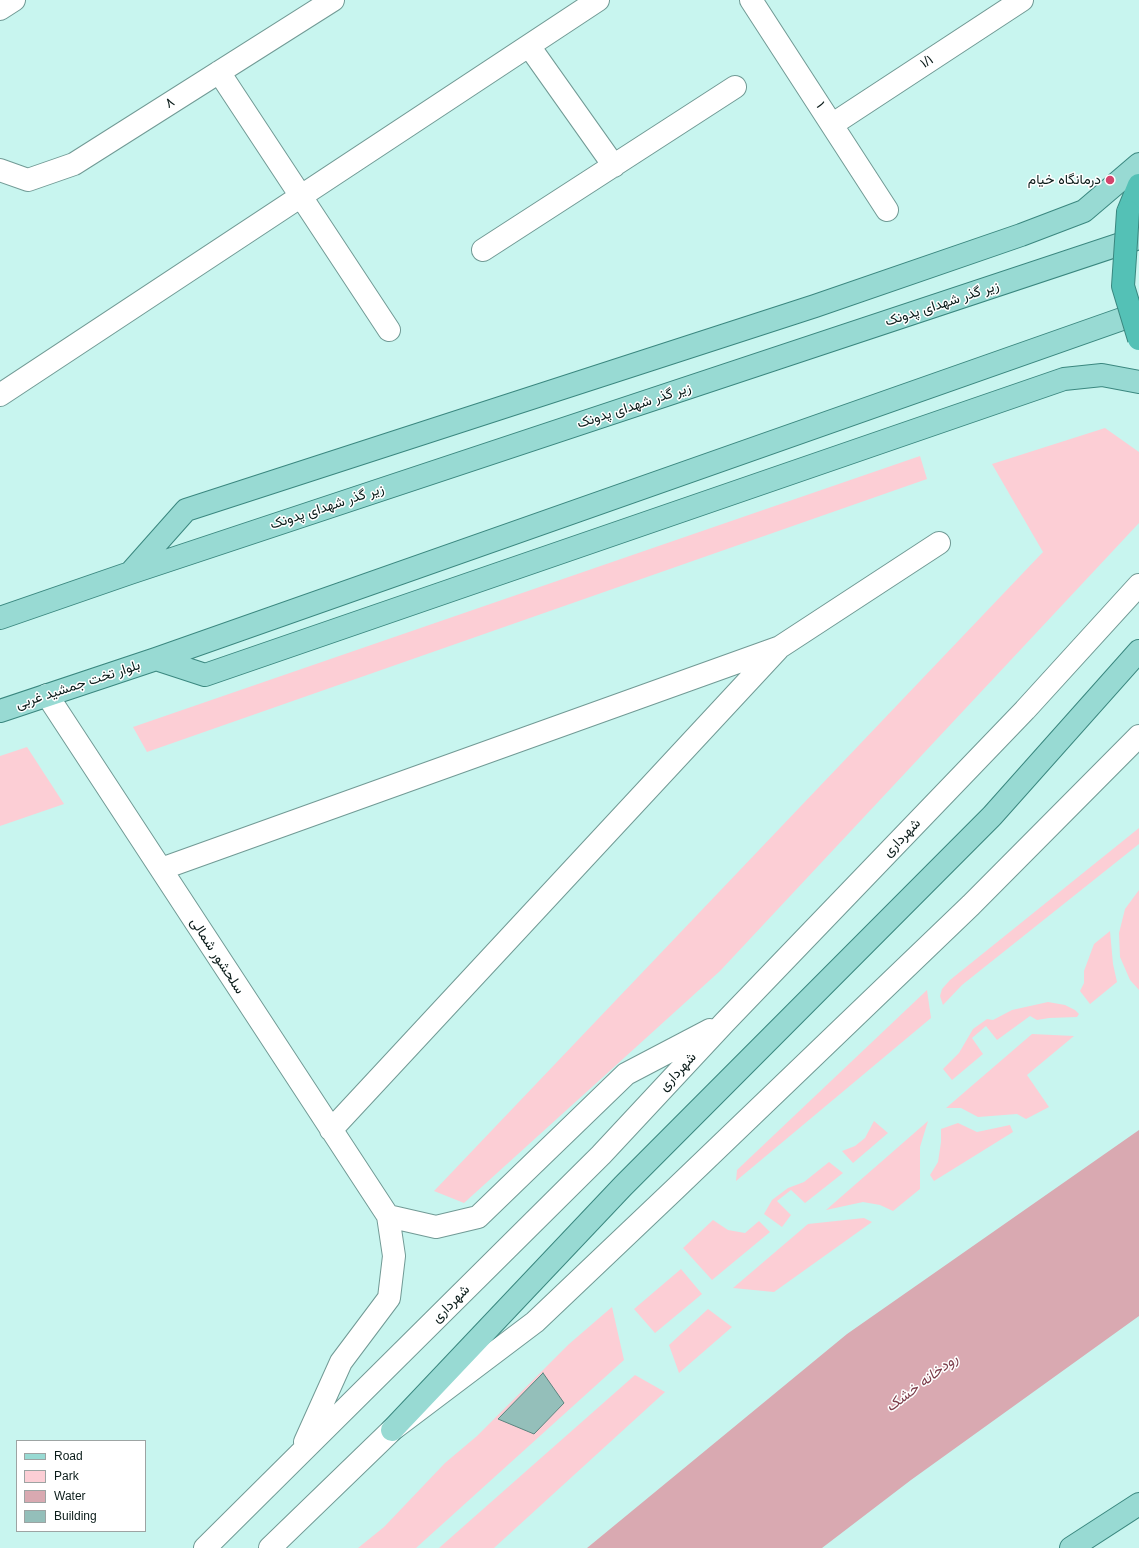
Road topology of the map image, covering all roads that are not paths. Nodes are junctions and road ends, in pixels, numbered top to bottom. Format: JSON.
{"nodes":[{"id":1,"x":14,"y":0,"type":"edge"},
{"id":2,"x":333,"y":0,"type":"edge"},
{"id":3,"x":598,"y":0,"type":"edge"},
{"id":4,"x":752,"y":0,"type":"edge"},
{"id":5,"x":1022,"y":0,"type":"edge"},
{"id":6,"x":0,"y":9,"type":"edge"},
{"id":7,"x":529,"y":46,"type":"junction"},
{"id":8,"x":219,"y":72,"type":"junction"},
{"id":9,"x":735,"y":87,"type":"dead end"},
{"id":10,"x":832,"y":124,"type":"junction"},
{"id":11,"x":1139,"y":164,"type":"edge"},
{"id":12,"x":614,"y":166,"type":"junction"},
{"id":13,"x":0,"y":170,"type":"edge"},
{"id":14,"x":1139,"y":185,"type":"edge"},
{"id":15,"x":301,"y":196,"type":"junction"},
{"id":16,"x":887,"y":210,"type":"dead end"},
{"id":17,"x":1139,"y":238,"type":"edge"},
{"id":18,"x":483,"y":250,"type":"dead end"},
{"id":19,"x":1139,"y":313,"type":"edge"},
{"id":20,"x":389,"y":330,"type":"dead end"},
{"id":21,"x":1139,"y":339,"type":"edge"},
{"id":22,"x":1139,"y":382,"type":"edge"},
{"id":23,"x":0,"y":395,"type":"edge"},
{"id":24,"x":939,"y":543,"type":"dead end"},
{"id":25,"x":130,"y":573,"type":"junction"},
{"id":26,"x":1139,"y":585,"type":"edge"},
{"id":27,"x":0,"y":618,"type":"edge"},
{"id":28,"x":780,"y":647,"type":"junction"},
{"id":29,"x":1139,"y":651,"type":"edge"},
{"id":30,"x":156,"y":659,"type":"junction"},
{"id":31,"x":47,"y":695,"type":"junction"},
{"id":32,"x":0,"y":711,"type":"edge"},
{"id":33,"x":1139,"y":736,"type":"edge"},
{"id":34,"x":161,"y":869,"type":"junction"},
{"id":35,"x":725,"y":1022,"type":"junction"},
{"id":36,"x":331,"y":1130,"type":"junction"},
{"id":37,"x":388,"y":1216,"type":"junction"},
{"id":38,"x":392,"y":1430,"type":"junction"},
{"id":39,"x":299,"y":1454,"type":"junction"},
{"id":40,"x":1139,"y":1504,"type":"edge"},
{"id":41,"x":205,"y":1548,"type":"edge"},
{"id":42,"x":270,"y":1548,"type":"edge"},
{"id":43,"x":1072,"y":1548,"type":"edge"}],
"edges":[{"from":1,"to":6,"type":"street"},
{"from":2,"to":8,"type":"street","name":"۸"},
{"from":3,"to":7,"type":"street"},
{"from":4,"to":10,"type":"street","name":"۱"},
{"from":5,"to":10,"type":"street","name":"۱/۱"},
{"from":7,"to":12,"type":"street"},
{"from":7,"to":15,"type":"street"},
{"from":8,"to":13,"type":"street","name":"۸"},
{"from":8,"to":15,"type":"street"},
{"from":9,"to":12,"type":"street"},
{"from":10,"to":16,"type":"street","name":"۱"},
{"from":11,"to":25,"type":"main road"},
{"from":12,"to":18,"type":"street"},
{"from":14,"to":21,"type":"highway","bridge":true},
{"from":15,"to":20,"type":"street"},
{"from":15,"to":23,"type":"street"},
{"from":17,"to":25,"type":"main road","name":"زیر گذر شهدای پدونک"},
{"from":19,"to":30,"type":"main road"},
{"from":22,"to":30,"type":"main road"},
{"from":24,"to":28,"type":"street"},
{"from":25,"to":27,"type":"main road"},
{"from":26,"to":35,"type":"street","name":"شهرداری"},
{"from":28,"to":34,"type":"street"},
{"from":28,"to":36,"type":"street"},
{"from":29,"to":38,"type":"main road"},
{"from":30,"to":31,"type":"main road","name":"بلوار تخت جمشید غربی"},
{"from":31,"to":32,"type":"main road","name":"بلوار تخت جمشید غربی"},
{"from":31,"to":34,"type":"street","name":"سلحشور شمالی"},
{"from":33,"to":38,"type":"street"},
{"from":34,"to":36,"type":"street","name":"سلحشور شمالی"},
{"from":35,"to":37,"type":"street"},
{"from":35,"to":39,"type":"street","name":"شهرداری"},
{"from":36,"to":37,"type":"street","name":"سلحشور شمالی"},
{"from":37,"to":39,"type":"street"},
{"from":38,"to":42,"type":"street"},
{"from":39,"to":41,"type":"street","name":"شهرداری"},
{"from":40,"to":43,"type":"main road"}]}
